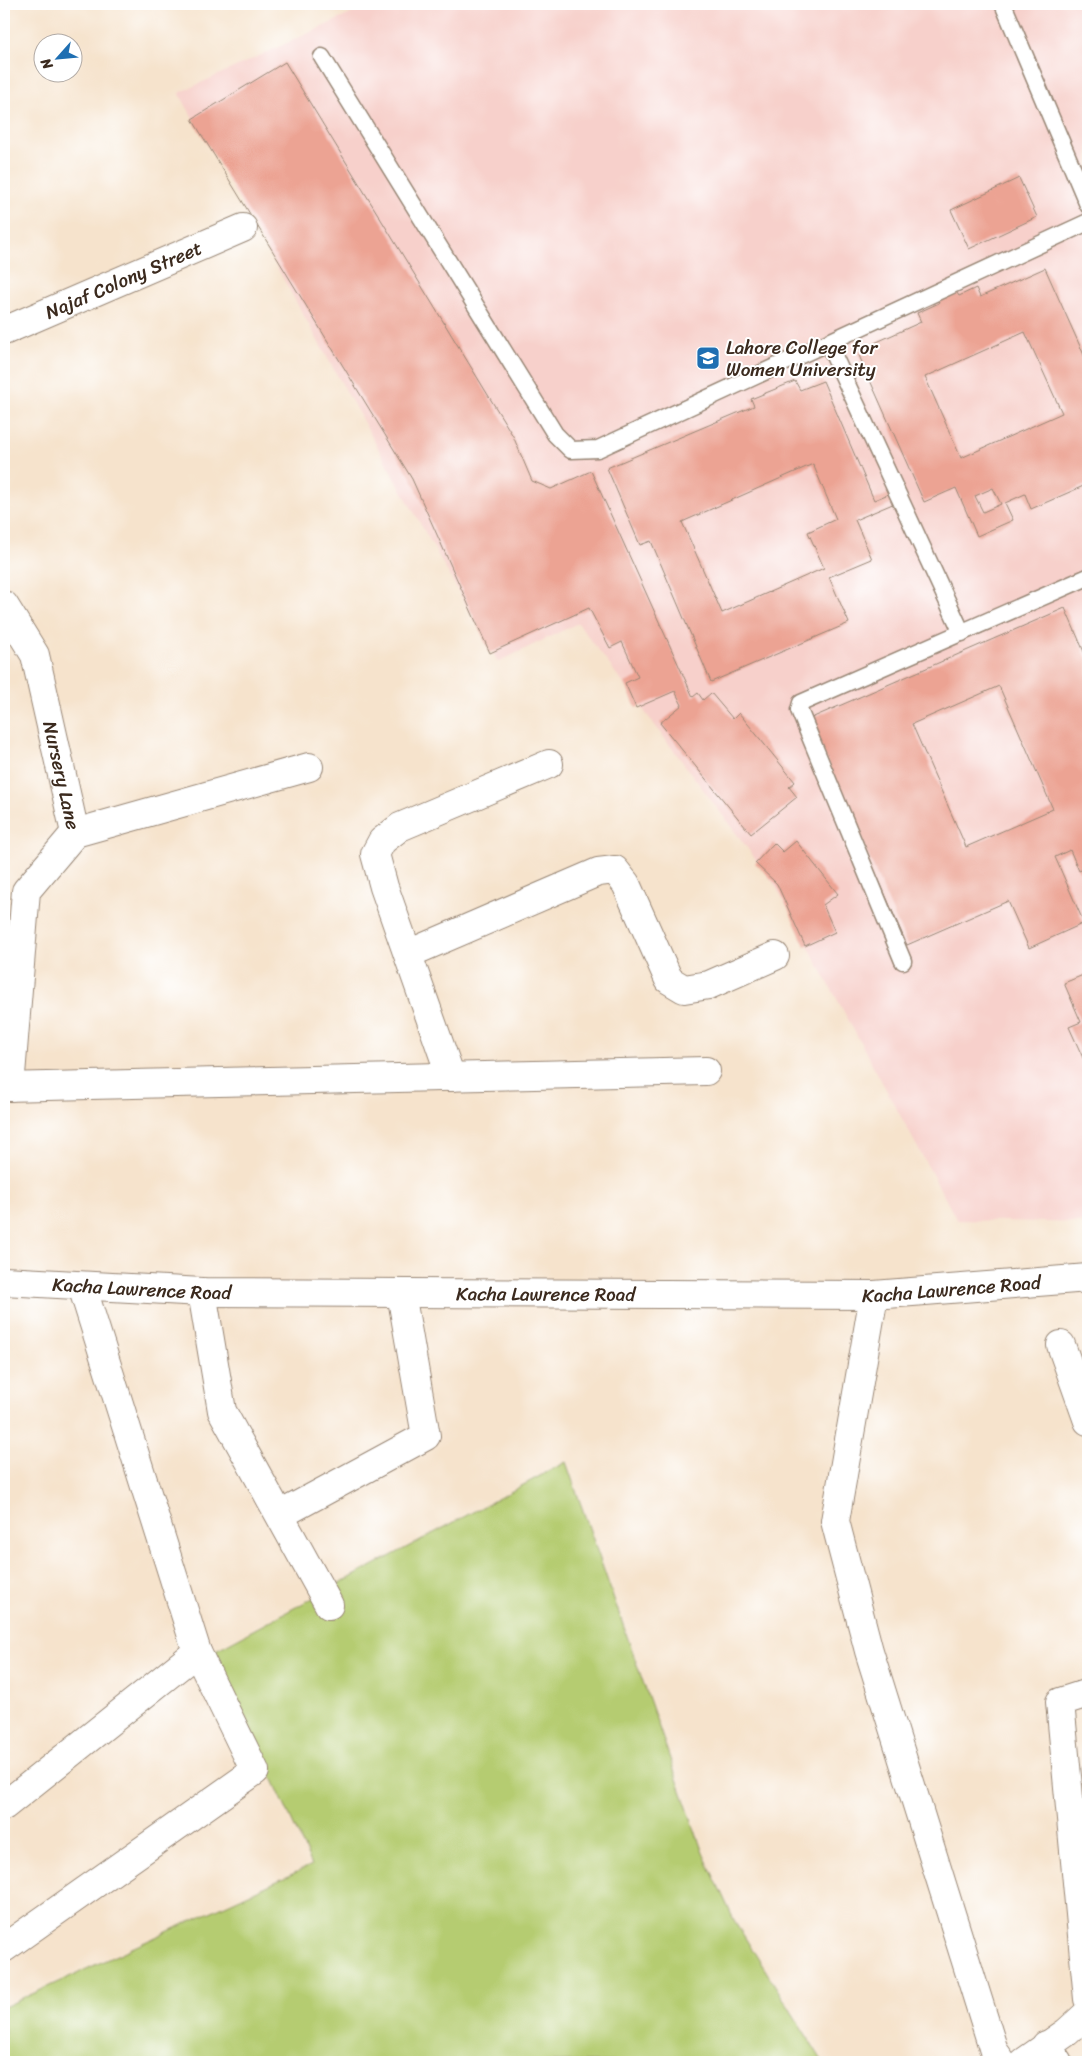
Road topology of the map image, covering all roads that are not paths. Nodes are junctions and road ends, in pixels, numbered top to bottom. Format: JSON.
{"nodes":[{"id":1,"x":1003,"y":4,"type":"edge"},
{"id":2,"x":322,"y":57,"type":"dead end"},
{"id":3,"x":1088,"y":204,"type":"edge"},
{"id":4,"x":1088,"y":222,"type":"edge"},
{"id":5,"x":243,"y":228,"type":"dead end"},
{"id":6,"x":4,"y":331,"type":"edge"},
{"id":7,"x":828,"y":343,"type":"junction"},
{"id":8,"x":1088,"y":577,"type":"edge"},
{"id":9,"x":4,"y":605,"type":"edge"},
{"id":10,"x":962,"y":633,"type":"junction"},
{"id":11,"x":549,"y":764,"type":"dead end"},
{"id":12,"x":309,"y":767,"type":"dead end"},
{"id":13,"x":75,"y":833,"type":"junction"},
{"id":14,"x":408,"y":954,"type":"junction"},
{"id":15,"x":775,"y":956,"type":"dead end"},
{"id":16,"x":904,"y":961,"type":"dead end"},
{"id":17,"x":706,"y":1071,"type":"dead end"},
{"id":18,"x":451,"y":1077,"type":"junction"},
{"id":19,"x":7,"y":1087,"type":"edge"},
{"id":20,"x":1088,"y":1278,"type":"edge"},
{"id":21,"x":4,"y":1281,"type":"edge"},
{"id":22,"x":82,"y":1286,"type":"junction"},
{"id":23,"x":202,"y":1292,"type":"junction"},
{"id":24,"x":401,"y":1293,"type":"junction"},
{"id":25,"x":874,"y":1295,"type":"junction"},
{"id":26,"x":1061,"y":1345,"type":"dead end"},
{"id":27,"x":1088,"y":1421,"type":"edge"},
{"id":28,"x":280,"y":1515,"type":"junction"},
{"id":29,"x":329,"y":1605,"type":"dead end"},
{"id":30,"x":197,"y":1652,"type":"junction"},
{"id":31,"x":1088,"y":1693,"type":"edge"},
{"id":32,"x":4,"y":1806,"type":"edge"},
{"id":33,"x":4,"y":1948,"type":"edge"},
{"id":34,"x":1088,"y":1999,"type":"edge"},
{"id":35,"x":1088,"y":2013,"type":"edge"},
{"id":36,"x":1052,"y":2054,"type":"edge"},
{"id":37,"x":1002,"y":2062,"type":"edge"},
{"id":38,"x":1024,"y":2062,"type":"edge"}],
"edges":[{"from":1,"to":3,"type":"lane"},
{"from":2,"to":7,"type":"lane"},
{"from":4,"to":7,"type":"lane"},
{"from":5,"to":6,"type":"street","name":"Najaf Colony Street"},
{"from":7,"to":10,"type":"lane"},
{"from":8,"to":10,"type":"lane"},
{"from":9,"to":13,"type":"street","name":"Nursery Lane"},
{"from":10,"to":16,"type":"lane"},
{"from":11,"to":14,"type":"street"},
{"from":12,"to":13,"type":"street"},
{"from":13,"to":19,"type":"street","name":"Nursery Lane"},
{"from":14,"to":15,"type":"street"},
{"from":14,"to":18,"type":"street"},
{"from":17,"to":18,"type":"street"},
{"from":18,"to":19,"type":"street"},
{"from":20,"to":25,"type":"street","name":"Kacha Lawrence Road"},
{"from":21,"to":22,"type":"street","name":"Kacha Lawrence Road"},
{"from":22,"to":23,"type":"street","name":"Kacha Lawrence Road"},
{"from":22,"to":30,"type":"street"},
{"from":23,"to":24,"type":"street","name":"Kacha Lawrence Road"},
{"from":23,"to":28,"type":"street"},
{"from":24,"to":25,"type":"street","name":"Kacha Lawrence Road"},
{"from":24,"to":28,"type":"street"},
{"from":25,"to":37,"type":"street"},
{"from":26,"to":27,"type":"street"},
{"from":28,"to":29,"type":"street"},
{"from":30,"to":32,"type":"street"},
{"from":30,"to":33,"type":"street"},
{"from":31,"to":34,"type":"street"},
{"from":35,"to":36,"type":"street"},
{"from":36,"to":38,"type":"street"}]}
